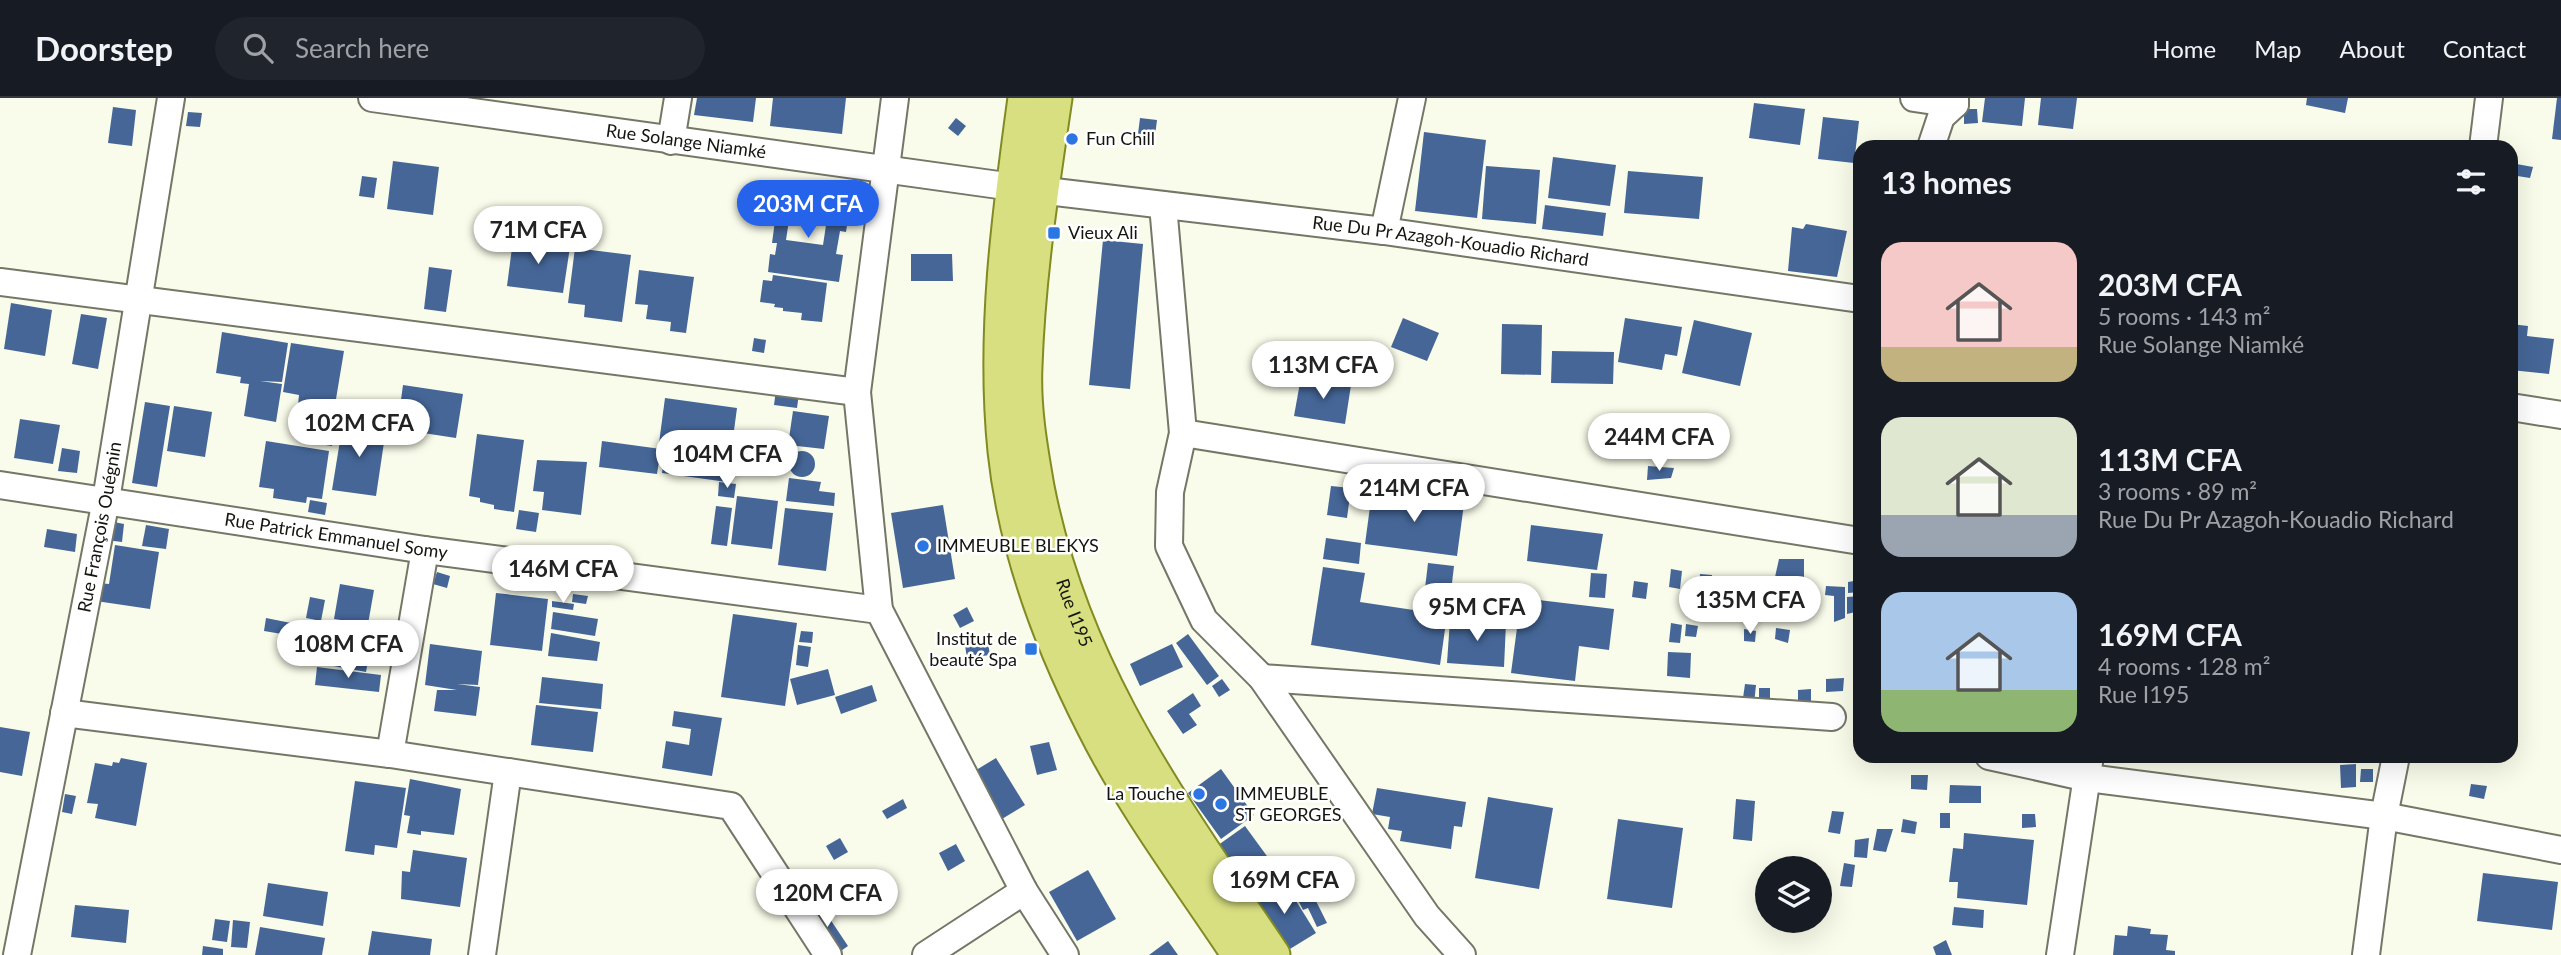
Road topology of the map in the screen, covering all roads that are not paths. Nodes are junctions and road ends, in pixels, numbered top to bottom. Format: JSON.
{"nodes":[{"id":1,"x":171,"y":98,"type":"edge"},
{"id":2,"x":372,"y":98,"type":"edge"},
{"id":3,"x":678,"y":98,"type":"edge"},
{"id":4,"x":895,"y":98,"type":"edge"},
{"id":5,"x":1025,"y":98,"type":"edge"},
{"id":6,"x":1055,"y":98,"type":"edge"},
{"id":7,"x":1412,"y":98,"type":"edge"},
{"id":8,"x":1914,"y":98,"type":"edge"},
{"id":9,"x":2489,"y":98,"type":"edge"},
{"id":10,"x":1955,"y":101,"type":"edge"},
{"id":11,"x":1933,"y":140,"type":"edge"},
{"id":12,"x":2484,"y":140,"type":"edge"},
{"id":13,"x":671,"y":141,"type":"junction"},
{"id":14,"x":885,"y":169,"type":"junction"},
{"id":15,"x":1027,"y":188,"type":"junction"},
{"id":16,"x":1163,"y":205,"type":"junction"},
{"id":17,"x":1384,"y":231,"type":"junction"},
{"id":18,"x":0,"y":282,"type":"edge"},
{"id":19,"x":1853,"y":298,"type":"edge"},
{"id":20,"x":136,"y":302,"type":"junction"},
{"id":21,"x":857,"y":392,"type":"junction"},
{"id":22,"x":2518,"y":408,"type":"edge"},
{"id":23,"x":2561,"y":415,"type":"edge"},
{"id":24,"x":1182,"y":433,"type":"junction"},
{"id":25,"x":0,"y":485,"type":"edge"},
{"id":26,"x":106,"y":500,"type":"junction"},
{"id":27,"x":1853,"y":540,"type":"edge"},
{"id":28,"x":425,"y":550,"type":"junction"},
{"id":29,"x":879,"y":610,"type":"junction"},
{"id":30,"x":1262,"y":678,"type":"junction"},
{"id":31,"x":64,"y":713,"type":"junction"},
{"id":32,"x":1832,"y":717,"type":"dead end"},
{"id":33,"x":390,"y":754,"type":"junction"},
{"id":34,"x":2053,"y":763,"type":"edge"},
{"id":35,"x":2395,"y":763,"type":"edge"},
{"id":36,"x":2089,"y":767,"type":"edge"},
{"id":37,"x":508,"y":772,"type":"junction"},
{"id":38,"x":2384,"y":816,"type":"junction"},
{"id":39,"x":2561,"y":850,"type":"edge"},
{"id":40,"x":1024,"y":891,"type":"junction"},
{"id":41,"x":17,"y":955,"type":"edge"},
{"id":42,"x":482,"y":955,"type":"edge"},
{"id":43,"x":828,"y":955,"type":"edge"},
{"id":44,"x":926,"y":955,"type":"edge"},
{"id":45,"x":1065,"y":955,"type":"edge"},
{"id":46,"x":1239,"y":955,"type":"edge"},
{"id":47,"x":1273,"y":955,"type":"edge"},
{"id":48,"x":1462,"y":955,"type":"edge"},
{"id":49,"x":2060,"y":955,"type":"edge"},
{"id":50,"x":2366,"y":955,"type":"edge"}],
"edges":[{"from":1,"to":20,"type":"street","name":"Rue François Ouégnin"},
{"from":2,"to":13,"type":"street","name":"Rue Solange Niamké"},
{"from":3,"to":13,"type":"street"},
{"from":4,"to":14,"type":"street"},
{"from":5,"to":15,"type":"main road","name":"Rue I195"},
{"from":6,"to":15,"type":"main road","name":"Rue I195"},
{"from":7,"to":17,"type":"street"},
{"from":8,"to":10,"type":"street"},
{"from":9,"to":12,"type":"street"},
{"from":10,"to":11,"type":"street"},
{"from":13,"to":14,"type":"street","name":"Rue Solange Niamké"},
{"from":14,"to":15,"type":"street","name":"Rue Solange Niamké"},
{"from":14,"to":21,"type":"street"},
{"from":15,"to":16,"type":"street","name":"Rue Du Pr Azagoh-Kouadio Richard"},
{"from":15,"to":46,"type":"main road","name":"Rue I195"},
{"from":15,"to":47,"type":"main road","name":"Rue I195"},
{"from":16,"to":17,"type":"street","name":"Rue Du Pr Azagoh-Kouadio Richard"},
{"from":16,"to":24,"type":"street"},
{"from":17,"to":19,"type":"street","name":"Rue Du Pr Azagoh-Kouadio Richard"},
{"from":18,"to":20,"type":"street"},
{"from":20,"to":21,"type":"street"},
{"from":20,"to":26,"type":"street","name":"Rue François Ouégnin"},
{"from":21,"to":29,"type":"street"},
{"from":22,"to":23,"type":"street"},
{"from":24,"to":27,"type":"street"},
{"from":24,"to":30,"type":"street"},
{"from":25,"to":26,"type":"street","name":"Rue Patrick Emmanuel Somy"},
{"from":26,"to":28,"type":"street","name":"Rue Patrick Emmanuel Somy"},
{"from":26,"to":31,"type":"street","name":"Rue François Ouégnin"},
{"from":28,"to":29,"type":"street","name":"Rue Patrick Emmanuel Somy"},
{"from":28,"to":33,"type":"street"},
{"from":29,"to":40,"type":"street"},
{"from":30,"to":32,"type":"street"},
{"from":30,"to":48,"type":"street"},
{"from":31,"to":33,"type":"street"},
{"from":31,"to":41,"type":"street","name":"Rue François Ouégnin"},
{"from":33,"to":37,"type":"street"},
{"from":34,"to":36,"type":"street"},
{"from":35,"to":38,"type":"street"},
{"from":36,"to":38,"type":"street"},
{"from":36,"to":49,"type":"street"},
{"from":37,"to":42,"type":"street"},
{"from":37,"to":43,"type":"street"},
{"from":38,"to":39,"type":"street"},
{"from":38,"to":50,"type":"street"},
{"from":40,"to":44,"type":"street"},
{"from":40,"to":45,"type":"street"}]}
